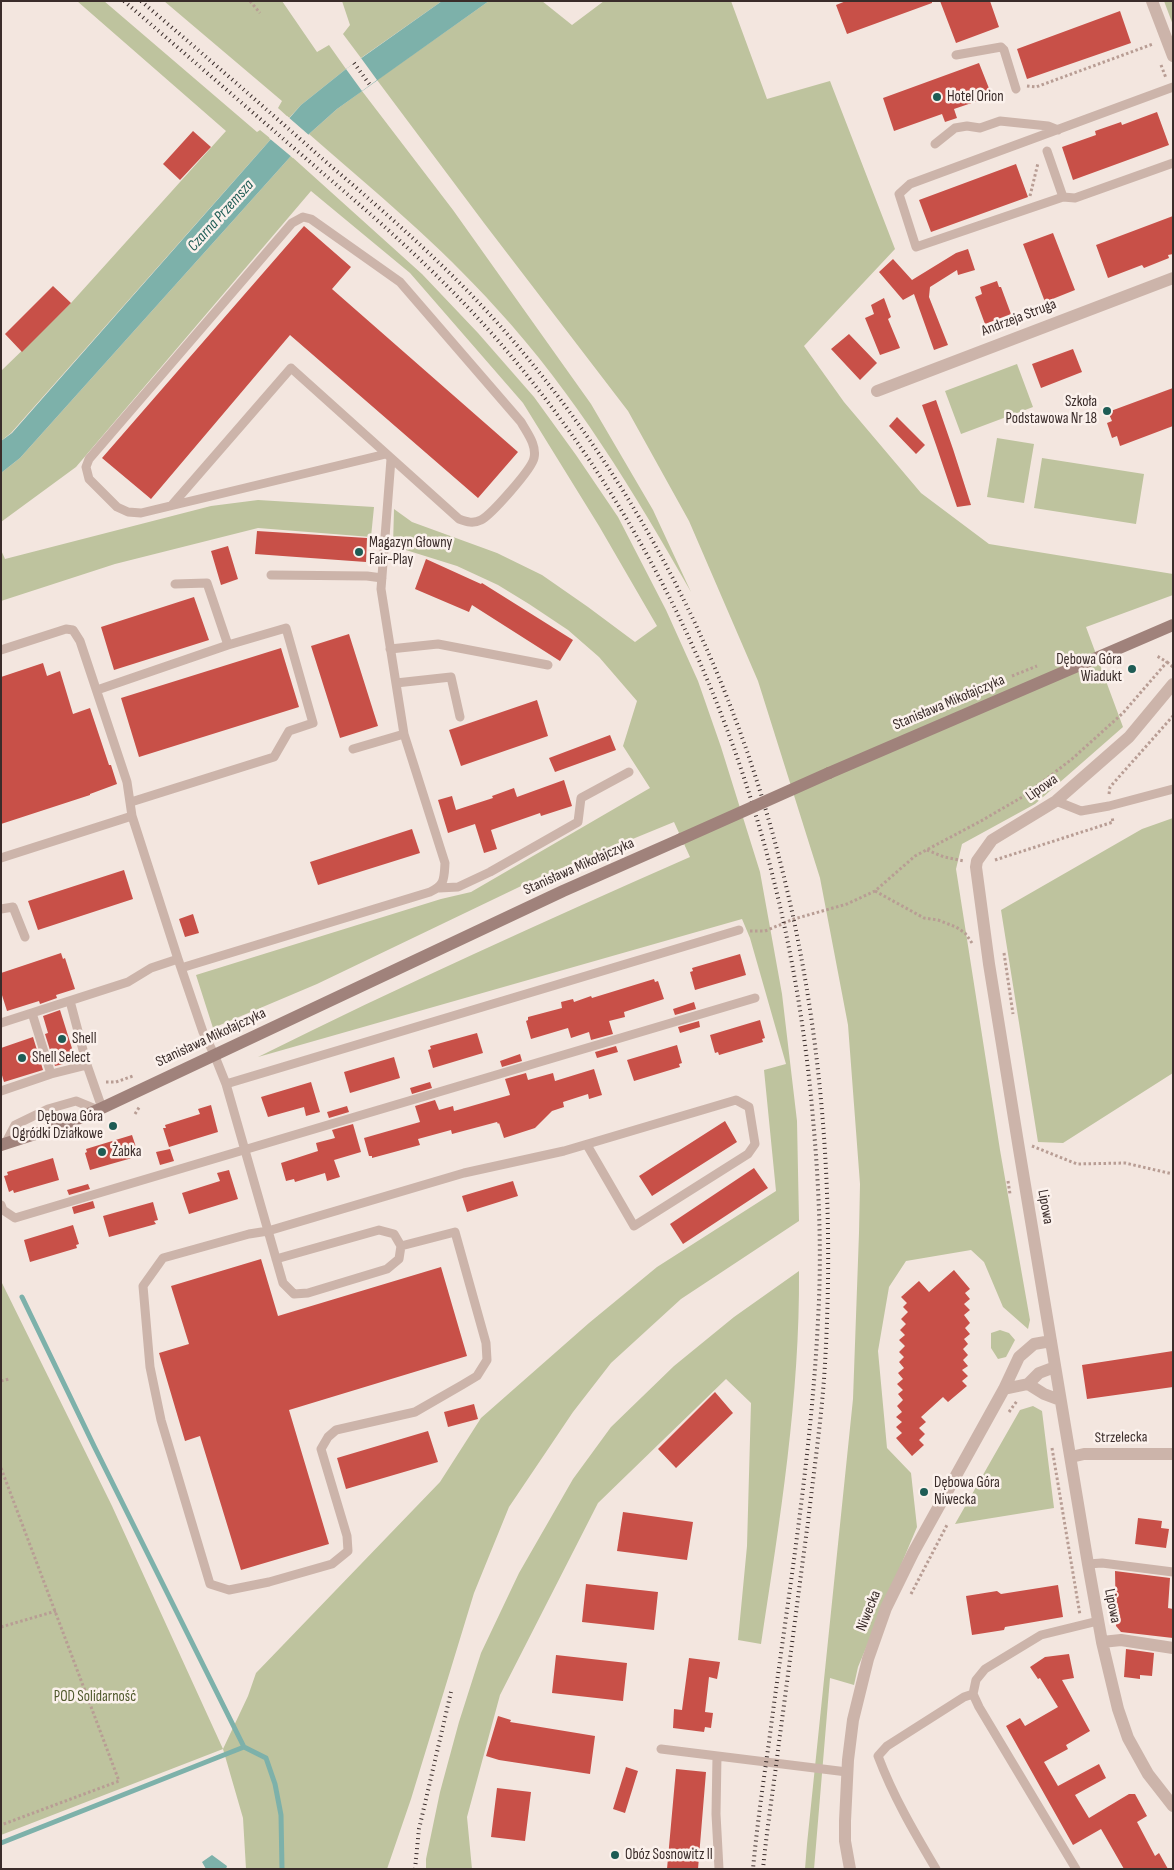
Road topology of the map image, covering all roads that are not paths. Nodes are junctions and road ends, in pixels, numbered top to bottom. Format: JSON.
{"nodes":[{"id":1,"x":1152,"y":1,"type":"edge"},
{"id":2,"x":956,"y":55,"type":"dead end"},
{"id":3,"x":1173,"y":56,"type":"edge"},
{"id":4,"x":1016,"y":88,"type":"road end"},
{"id":5,"x":1173,"y":88,"type":"edge"},
{"id":6,"x":1058,"y":130,"type":"junction"},
{"id":7,"x":935,"y":144,"type":"dead end"},
{"id":8,"x":1047,"y":151,"type":"dead end"},
{"id":9,"x":1173,"y":163,"type":"edge"},
{"id":10,"x":1063,"y":196,"type":"junction"},
{"id":11,"x":1173,"y":278,"type":"edge"},
{"id":12,"x":877,"y":391,"type":"dead end"},
{"id":13,"x":389,"y":456,"type":"junction"},
{"id":14,"x":172,"y":505,"type":"junction"},
{"id":15,"x":271,"y":576,"type":"dead end"},
{"id":16,"x":382,"y":578,"type":"junction"},
{"id":17,"x":175,"y":584,"type":"dead end"},
{"id":18,"x":1173,"y":625,"type":"edge"},
{"id":19,"x":228,"y":645,"type":"junction"},
{"id":20,"x":390,"y":649,"type":"junction"},
{"id":21,"x":1,"y":650,"type":"edge"},
{"id":22,"x":548,"y":665,"type":"dead end"},
{"id":23,"x":396,"y":683,"type":"junction"},
{"id":24,"x":1173,"y":684,"type":"edge"},
{"id":25,"x":97,"y":690,"type":"junction"},
{"id":26,"x":460,"y":717,"type":"dead end"},
{"id":27,"x":404,"y":734,"type":"junction"},
{"id":28,"x":353,"y":749,"type":"dead end"},
{"id":29,"x":629,"y":772,"type":"dead end"},
{"id":30,"x":1173,"y":789,"type":"edge"},
{"id":31,"x":1056,"y":801,"type":"junction"},
{"id":32,"x":130,"y":802,"type":"junction"},
{"id":33,"x":132,"y":816,"type":"junction"},
{"id":34,"x":1,"y":858,"type":"edge"},
{"id":35,"x":440,"y":888,"type":"junction"},
{"id":36,"x":1,"y":909,"type":"edge"},
{"id":37,"x":739,"y":930,"type":"road end"},
{"id":38,"x":25,"y":936,"type":"dead end"},
{"id":39,"x":179,"y":964,"type":"junction"},
{"id":40,"x":755,"y":998,"type":"dead end"},
{"id":41,"x":70,"y":1001,"type":"junction"},
{"id":42,"x":32,"y":1013,"type":"junction"},
{"id":43,"x":1,"y":1022,"type":"edge"},
{"id":44,"x":214,"y":1054,"type":"junction"},
{"id":45,"x":87,"y":1065,"type":"junction"},
{"id":46,"x":51,"y":1074,"type":"junction"},
{"id":47,"x":226,"y":1084,"type":"junction"},
{"id":48,"x":1,"y":1091,"type":"edge"},
{"id":49,"x":100,"y":1109,"type":"junction"},
{"id":50,"x":3,"y":1143,"type":"edge"},
{"id":51,"x":587,"y":1145,"type":"junction"},
{"id":52,"x":245,"y":1150,"type":"junction"},
{"id":53,"x":1,"y":1206,"type":"edge"},
{"id":54,"x":268,"y":1231,"type":"junction"},
{"id":55,"x":401,"y":1246,"type":"junction"},
{"id":56,"x":276,"y":1259,"type":"junction"},
{"id":57,"x":1051,"y":1341,"type":"junction"},
{"id":58,"x":1055,"y":1367,"type":"junction"},
{"id":59,"x":1028,"y":1384,"type":"junction"},
{"id":60,"x":1004,"y":1389,"type":"junction"},
{"id":61,"x":1060,"y":1400,"type":"junction"},
{"id":62,"x":1173,"y":1454,"type":"edge"},
{"id":63,"x":1071,"y":1457,"type":"junction"},
{"id":64,"x":1088,"y":1564,"type":"junction"},
{"id":65,"x":1173,"y":1572,"type":"edge"},
{"id":66,"x":1098,"y":1621,"type":"junction"},
{"id":67,"x":1102,"y":1642,"type":"junction"},
{"id":68,"x":1173,"y":1648,"type":"edge"},
{"id":69,"x":973,"y":1694,"type":"junction"},
{"id":70,"x":661,"y":1749,"type":"dead end"},
{"id":71,"x":717,"y":1756,"type":"junction"},
{"id":72,"x":847,"y":1772,"type":"junction"},
{"id":73,"x":1173,"y":1806,"type":"edge"},
{"id":74,"x":719,"y":1869,"type":"edge"},
{"id":75,"x":850,"y":1869,"type":"edge"},
{"id":76,"x":936,"y":1869,"type":"edge"},
{"id":77,"x":1076,"y":1869,"type":"edge"}],
"edges":[{"from":1,"to":3,"type":"street"},
{"from":2,"to":4,"type":"lane"},
{"from":5,"to":6,"type":"lane"},
{"from":6,"to":7,"type":"lane"},
{"from":6,"to":10,"type":"lane"},
{"from":8,"to":10,"type":"lane"},
{"from":9,"to":10,"type":"lane"},
{"from":11,"to":12,"type":"street","name":"Andrzeja Struga"},
{"from":13,"to":14,"type":"lane"},
{"from":13,"to":14,"type":"lane"},
{"from":13,"to":14,"type":"lane"},
{"from":13,"to":16,"type":"lane"},
{"from":15,"to":16,"type":"lane"},
{"from":16,"to":20,"type":"lane"},
{"from":17,"to":19,"type":"lane"},
{"from":18,"to":44,"type":"street","name":"Stanisława Mikołajczyka","bridge":true},
{"from":19,"to":25,"type":"lane"},
{"from":19,"to":32,"type":"lane"},
{"from":20,"to":22,"type":"lane"},
{"from":20,"to":23,"type":"lane"},
{"from":21,"to":25,"type":"lane"},
{"from":23,"to":26,"type":"lane"},
{"from":23,"to":27,"type":"lane"},
{"from":24,"to":31,"type":"street","name":"Lipowa"},
{"from":25,"to":32,"type":"lane"},
{"from":27,"to":28,"type":"lane"},
{"from":27,"to":35,"type":"lane"},
{"from":29,"to":35,"type":"lane"},
{"from":30,"to":31,"type":"lane"},
{"from":31,"to":57,"type":"street","name":"Lipowa"},
{"from":32,"to":33,"type":"lane"},
{"from":33,"to":34,"type":"lane"},
{"from":33,"to":39,"type":"lane"},
{"from":35,"to":39,"type":"lane"},
{"from":36,"to":38,"type":"lane"},
{"from":37,"to":47,"type":"lane"},
{"from":39,"to":41,"type":"lane"},
{"from":39,"to":44,"type":"lane"},
{"from":40,"to":52,"type":"lane"},
{"from":41,"to":42,"type":"lane"},
{"from":41,"to":45,"type":"lane"},
{"from":42,"to":43,"type":"lane"},
{"from":42,"to":46,"type":"lane"},
{"from":44,"to":47,"type":"lane"},
{"from":44,"to":49,"type":"street","name":"Stanisława Mikołajczyka"},
{"from":45,"to":46,"type":"lane"},
{"from":45,"to":49,"type":"lane"},
{"from":46,"to":48,"type":"lane"},
{"from":47,"to":52,"type":"lane"},
{"from":49,"to":50,"type":"street","name":"Stanisława Mikołajczyka"},
{"from":49,"to":50,"type":"lane"},
{"from":51,"to":51,"type":"lane"},
{"from":51,"to":54,"type":"lane"},
{"from":52,"to":53,"type":"lane"},
{"from":52,"to":54,"type":"lane"},
{"from":54,"to":55,"type":"lane"},
{"from":54,"to":56,"type":"lane"},
{"from":55,"to":56,"type":"lane"},
{"from":55,"to":56,"type":"lane"},
{"from":57,"to":58,"type":"street","name":"Lipowa"},
{"from":57,"to":60,"type":"street","name":"Niwecka"},
{"from":58,"to":59,"type":"street"},
{"from":58,"to":61,"type":"street","name":"Lipowa"},
{"from":59,"to":60,"type":"street"},
{"from":59,"to":61,"type":"street"},
{"from":60,"to":72,"type":"street","name":"Niwecka"},
{"from":61,"to":63,"type":"street","name":"Lipowa"},
{"from":62,"to":63,"type":"street","name":"Strzelecka"},
{"from":63,"to":64,"type":"street","name":"Lipowa"},
{"from":64,"to":65,"type":"lane"},
{"from":64,"to":66,"type":"street","name":"Lipowa"},
{"from":66,"to":67,"type":"street","name":"Lipowa"},
{"from":66,"to":69,"type":"lane"},
{"from":67,"to":68,"type":"street"},
{"from":67,"to":73,"type":"street","name":"Lipowa"},
{"from":69,"to":76,"type":"lane"},
{"from":69,"to":77,"type":"lane"},
{"from":70,"to":71,"type":"lane"},
{"from":71,"to":72,"type":"lane"},
{"from":71,"to":74,"type":"lane"},
{"from":72,"to":75,"type":"street","name":"Niwecka"}]}
